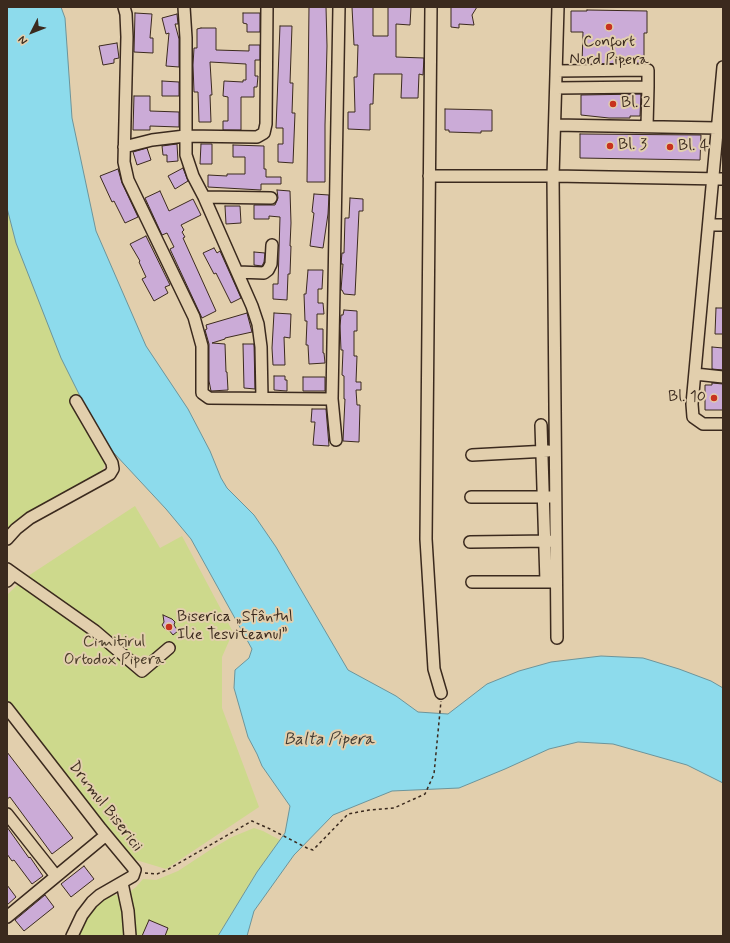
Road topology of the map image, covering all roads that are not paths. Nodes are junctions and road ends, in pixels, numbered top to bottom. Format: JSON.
{"nodes":[{"id":1,"x":124,"y":7,"type":"edge"},
{"id":2,"x":184,"y":7,"type":"edge"},
{"id":3,"x":267,"y":7,"type":"edge"},
{"id":4,"x":339,"y":7,"type":"edge"},
{"id":5,"x":432,"y":7,"type":"edge"},
{"id":6,"x":558,"y":7,"type":"edge"},
{"id":7,"x":723,"y":67,"type":"edge"},
{"id":8,"x":556,"y":71,"type":"junction"},
{"id":9,"x":648,"y":87,"type":"junction"},
{"id":10,"x":556,"y":88,"type":"junction"},
{"id":11,"x":721,"y":104,"type":"edge"},
{"id":12,"x":554,"y":124,"type":"junction"},
{"id":13,"x":647,"y":126,"type":"junction"},
{"id":14,"x":718,"y":128,"type":"junction"},
{"id":15,"x":185,"y":136,"type":"junction"},
{"id":16,"x":124,"y":147,"type":"junction"},
{"id":17,"x":429,"y":176,"type":"junction"},
{"id":18,"x":553,"y":176,"type":"junction"},
{"id":19,"x":718,"y":179,"type":"edge"},
{"id":20,"x":204,"y":197,"type":"junction"},
{"id":21,"x":271,"y":198,"type":"dead end"},
{"id":22,"x":709,"y":224,"type":"junction"},
{"id":23,"x":723,"y":225,"type":"edge"},
{"id":24,"x":272,"y":245,"type":"dead end"},
{"id":25,"x":238,"y":272,"type":"junction"},
{"id":26,"x":695,"y":374,"type":"junction"},
{"id":27,"x":723,"y":377,"type":"edge"},
{"id":28,"x":262,"y":398,"type":"junction"},
{"id":29,"x":332,"y":399,"type":"junction"},
{"id":30,"x":76,"y":401,"type":"dead end"},
{"id":31,"x":723,"y":424,"type":"edge"},
{"id":32,"x":541,"y":425,"type":"dead end"},
{"id":33,"x":336,"y":440,"type":"dead end"},
{"id":34,"x":555,"y":451,"type":"junction"},
{"id":35,"x":542,"y":452,"type":"junction"},
{"id":36,"x":472,"y":455,"type":"dead end"},
{"id":37,"x":471,"y":497,"type":"dead end"},
{"id":38,"x":543,"y":497,"type":"junction"},
{"id":39,"x":555,"y":497,"type":"junction"},
{"id":40,"x":7,"y":539,"type":"edge"},
{"id":41,"x":551,"y":541,"type":"junction"},
{"id":42,"x":470,"y":542,"type":"dead end"},
{"id":43,"x":12,"y":576,"type":"edge"},
{"id":44,"x":472,"y":582,"type":"dead end"},
{"id":45,"x":551,"y":582,"type":"junction"},
{"id":46,"x":556,"y":638,"type":"dead end"},
{"id":47,"x":169,"y":648,"type":"dead end"},
{"id":48,"x":441,"y":693,"type":"road end"},
{"id":49,"x":7,"y":708,"type":"edge"},
{"id":50,"x":7,"y":814,"type":"edge"},
{"id":51,"x":106,"y":835,"type":"junction"},
{"id":52,"x":56,"y":876,"type":"junction"},
{"id":53,"x":122,"y":882,"type":"junction"},
{"id":54,"x":7,"y":917,"type":"edge"},
{"id":55,"x":72,"y":936,"type":"edge"},
{"id":56,"x":130,"y":936,"type":"edge"}],
"edges":[{"from":1,"to":16,"type":"street"},
{"from":2,"to":15,"type":"street"},
{"from":3,"to":15,"type":"street"},
{"from":4,"to":29,"type":"street"},
{"from":5,"to":17,"type":"street"},
{"from":6,"to":8,"type":"street"},
{"from":7,"to":11,"type":"street"},
{"from":8,"to":9,"type":"street"},
{"from":8,"to":10,"type":"street"},
{"from":9,"to":10,"type":"street"},
{"from":9,"to":13,"type":"street"},
{"from":10,"to":12,"type":"street"},
{"from":11,"to":14,"type":"street"},
{"from":12,"to":13,"type":"street"},
{"from":12,"to":18,"type":"street"},
{"from":13,"to":14,"type":"street"},
{"from":14,"to":19,"type":"street"},
{"from":15,"to":16,"type":"street"},
{"from":15,"to":20,"type":"street"},
{"from":16,"to":28,"type":"street"},
{"from":17,"to":18,"type":"street"},
{"from":17,"to":48,"type":"street"},
{"from":18,"to":19,"type":"street"},
{"from":18,"to":34,"type":"street"},
{"from":19,"to":22,"type":"street"},
{"from":20,"to":21,"type":"street"},
{"from":20,"to":25,"type":"street"},
{"from":22,"to":23,"type":"street"},
{"from":22,"to":26,"type":"street"},
{"from":24,"to":25,"type":"street"},
{"from":25,"to":28,"type":"street"},
{"from":26,"to":27,"type":"street"},
{"from":26,"to":31,"type":"street"},
{"from":28,"to":29,"type":"street"},
{"from":29,"to":33,"type":"street"},
{"from":30,"to":40,"type":"street"},
{"from":32,"to":35,"type":"street"},
{"from":34,"to":35,"type":"street"},
{"from":34,"to":39,"type":"street"},
{"from":35,"to":36,"type":"street"},
{"from":35,"to":38,"type":"street"},
{"from":37,"to":38,"type":"street"},
{"from":38,"to":39,"type":"street"},
{"from":38,"to":41,"type":"street"},
{"from":39,"to":41,"type":"street"},
{"from":41,"to":42,"type":"street"},
{"from":41,"to":45,"type":"street"},
{"from":43,"to":47,"type":"street"},
{"from":44,"to":45,"type":"street"},
{"from":45,"to":46,"type":"street"},
{"from":49,"to":51,"type":"street","name":"Drumul Bisericii"},
{"from":50,"to":52,"type":"street"},
{"from":51,"to":52,"type":"street"},
{"from":51,"to":53,"type":"street","name":"Drumul Bisericii"},
{"from":52,"to":54,"type":"street"},
{"from":53,"to":55,"type":"street","name":"Drumul Bisericii"},
{"from":53,"to":56,"type":"street"}]}
